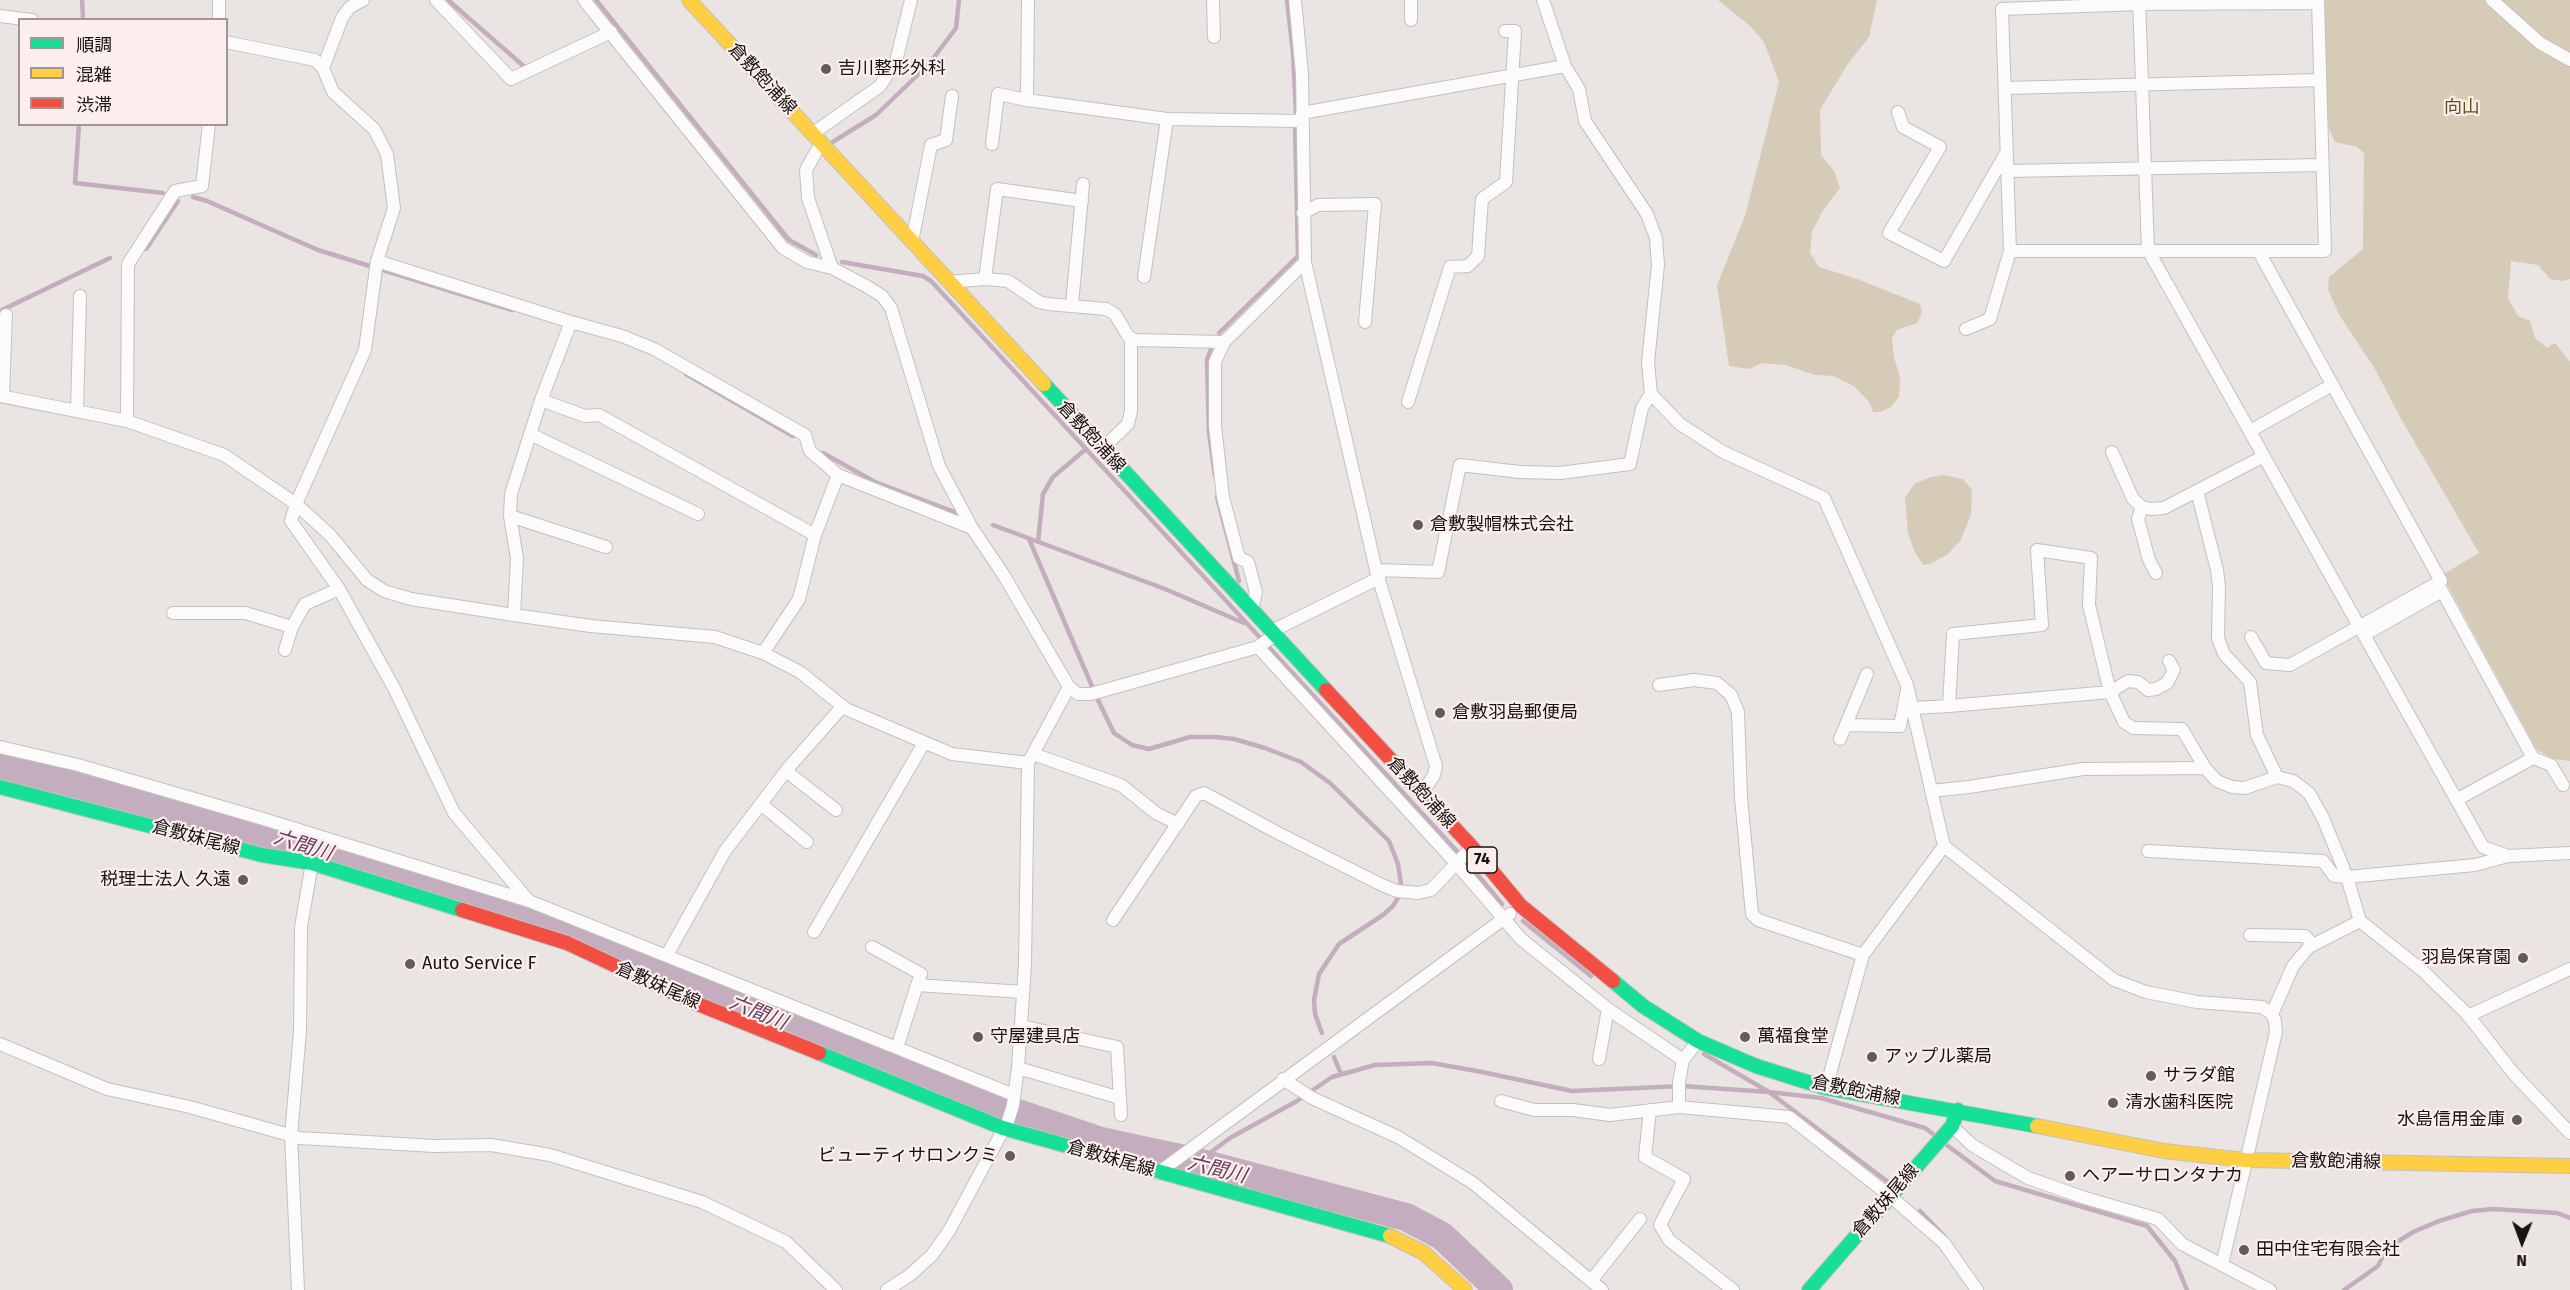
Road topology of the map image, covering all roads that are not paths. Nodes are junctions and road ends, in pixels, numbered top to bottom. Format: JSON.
{"nodes":[{"id":1,"x":219,"y":0,"type":"edge"},
{"id":2,"x":363,"y":0,"type":"edge"},
{"id":3,"x":436,"y":0,"type":"edge"},
{"id":4,"x":584,"y":0,"type":"edge"},
{"id":5,"x":689,"y":0,"type":"edge"},
{"id":6,"x":911,"y":0,"type":"edge"},
{"id":7,"x":1028,"y":0,"type":"edge"},
{"id":8,"x":1213,"y":0,"type":"edge"},
{"id":9,"x":1295,"y":0,"type":"edge"},
{"id":10,"x":1411,"y":0,"type":"edge"},
{"id":11,"x":1543,"y":0,"type":"edge"},
{"id":12,"x":2492,"y":0,"type":"edge"},
{"id":13,"x":2139,"y":2,"type":"edge"},
{"id":14,"x":2318,"y":2,"type":"edge"},
{"id":15,"x":2043,"y":4,"type":"edge"},
{"id":16,"x":0,"y":16,"type":"edge"},
{"id":17,"x":18,"y":18,"type":"edge"},
{"id":18,"x":219,"y":18,"type":"edge"},
{"id":19,"x":1412,"y":20,"type":"dead end"},
{"id":20,"x":1505,"y":31,"type":"dead end"},
{"id":21,"x":611,"y":32,"type":"junction"},
{"id":22,"x":1214,"y":38,"type":"dead end"},
{"id":23,"x":228,"y":42,"type":"edge"},
{"id":24,"x":2570,"y":60,"type":"edge"},
{"id":25,"x":1565,"y":66,"type":"junction"},
{"id":26,"x":323,"y":68,"type":"junction"},
{"id":27,"x":1511,"y":76,"type":"junction"},
{"id":28,"x":2320,"y":80,"type":"junction"},
{"id":29,"x":2142,"y":84,"type":"junction"},
{"id":30,"x":2005,"y":88,"type":"junction"},
{"id":31,"x":952,"y":96,"type":"dead end"},
{"id":32,"x":1027,"y":100,"type":"junction"},
{"id":33,"x":1898,"y":112,"type":"dead end"},
{"id":34,"x":1302,"y":117,"type":"junction"},
{"id":35,"x":1167,"y":119,"type":"junction"},
{"id":36,"x":209,"y":126,"type":"edge"},
{"id":37,"x":817,"y":139,"type":"junction"},
{"id":38,"x":992,"y":144,"type":"dead end"},
{"id":39,"x":2007,"y":151,"type":"junction"},
{"id":40,"x":2322,"y":165,"type":"junction"},
{"id":41,"x":2145,"y":168,"type":"junction"},
{"id":42,"x":2008,"y":171,"type":"junction"},
{"id":43,"x":1083,"y":184,"type":"dead end"},
{"id":44,"x":1082,"y":201,"type":"junction"},
{"id":45,"x":1303,"y":213,"type":"junction"},
{"id":46,"x":912,"y":242,"type":"junction"},
{"id":47,"x":2148,"y":250,"type":"junction"},
{"id":48,"x":2010,"y":251,"type":"junction"},
{"id":49,"x":2259,"y":252,"type":"junction"},
{"id":50,"x":1305,"y":262,"type":"junction"},
{"id":51,"x":376,"y":266,"type":"junction"},
{"id":52,"x":832,"y":268,"type":"junction"},
{"id":53,"x":1144,"y":277,"type":"dead end"},
{"id":54,"x":985,"y":279,"type":"junction"},
{"id":55,"x":948,"y":282,"type":"junction"},
{"id":56,"x":80,"y":296,"type":"dead end"},
{"id":57,"x":1072,"y":305,"type":"junction"},
{"id":58,"x":6,"y":315,"type":"dead end"},
{"id":59,"x":572,"y":322,"type":"junction"},
{"id":60,"x":1365,"y":322,"type":"dead end"},
{"id":61,"x":1966,"y":329,"type":"dead end"},
{"id":62,"x":1131,"y":338,"type":"junction"},
{"id":63,"x":1224,"y":342,"type":"junction"},
{"id":64,"x":2332,"y":385,"type":"junction"},
{"id":65,"x":1651,"y":394,"type":"junction"},
{"id":66,"x":1,"y":396,"type":"edge"},
{"id":67,"x":541,"y":400,"type":"junction"},
{"id":68,"x":1408,"y":402,"type":"dead end"},
{"id":69,"x":77,"y":411,"type":"junction"},
{"id":70,"x":127,"y":421,"type":"junction"},
{"id":71,"x":2250,"y":431,"type":"junction"},
{"id":72,"x":530,"y":434,"type":"junction"},
{"id":73,"x":1102,"y":450,"type":"junction"},
{"id":74,"x":2112,"y":452,"type":"dead end"},
{"id":75,"x":2264,"y":456,"type":"junction"},
{"id":76,"x":838,"y":475,"type":"junction"},
{"id":77,"x":2197,"y":491,"type":"junction"},
{"id":78,"x":296,"y":504,"type":"junction"},
{"id":79,"x":2142,"y":507,"type":"junction"},
{"id":80,"x":698,"y":514,"type":"dead end"},
{"id":81,"x":510,"y":516,"type":"junction"},
{"id":82,"x":972,"y":528,"type":"junction"},
{"id":83,"x":815,"y":535,"type":"junction"},
{"id":84,"x":606,"y":547,"type":"dead end"},
{"id":85,"x":2156,"y":573,"type":"dead end"},
{"id":86,"x":1378,"y":574,"type":"junction"},
{"id":87,"x":339,"y":589,"type":"junction"},
{"id":88,"x":1252,"y":610,"type":"junction"},
{"id":89,"x":173,"y":613,"type":"dead end"},
{"id":90,"x":514,"y":615,"type":"junction"},
{"id":91,"x":292,"y":627,"type":"junction"},
{"id":92,"x":2361,"y":631,"type":"junction"},
{"id":93,"x":2251,"y":637,"type":"dead end"},
{"id":94,"x":1267,"y":640,"type":"junction"},
{"id":95,"x":285,"y":650,"type":"dead end"},
{"id":96,"x":763,"y":653,"type":"junction"},
{"id":97,"x":2169,"y":661,"type":"dead end"},
{"id":98,"x":1867,"y":674,"type":"dead end"},
{"id":99,"x":1659,"y":685,"type":"dead end"},
{"id":100,"x":1907,"y":685,"type":"junction"},
{"id":101,"x":1069,"y":687,"type":"junction"},
{"id":102,"x":2110,"y":692,"type":"junction"},
{"id":103,"x":843,"y":706,"type":"junction"},
{"id":104,"x":1949,"y":706,"type":"junction"},
{"id":105,"x":1914,"y":708,"type":"junction"},
{"id":106,"x":1846,"y":725,"type":"junction"},
{"id":107,"x":1840,"y":739,"type":"dead end"},
{"id":108,"x":924,"y":743,"type":"junction"},
{"id":109,"x":0,"y":747,"type":"edge"},
{"id":110,"x":1030,"y":758,"type":"junction"},
{"id":111,"x":2534,"y":758,"type":"junction"},
{"id":112,"x":2205,"y":768,"type":"junction"},
{"id":113,"x":786,"y":771,"type":"junction"},
{"id":114,"x":2277,"y":777,"type":"junction"},
{"id":115,"x":2563,"y":785,"type":"dead end"},
{"id":116,"x":0,"y":787,"type":"edge"},
{"id":117,"x":1931,"y":791,"type":"junction"},
{"id":118,"x":1422,"y":794,"type":"junction"},
{"id":119,"x":2456,"y":800,"type":"junction"},
{"id":120,"x":761,"y":804,"type":"junction"},
{"id":121,"x":836,"y":810,"type":"dead end"},
{"id":122,"x":1178,"y":824,"type":"junction"},
{"id":123,"x":807,"y":842,"type":"dead end"},
{"id":124,"x":1944,"y":846,"type":"junction"},
{"id":125,"x":2148,"y":851,"type":"dead end"},
{"id":126,"x":2570,"y":853,"type":"edge"},
{"id":127,"x":1463,"y":855,"type":"junction"},
{"id":128,"x":2508,"y":856,"type":"junction"},
{"id":129,"x":312,"y":863,"type":"junction"},
{"id":130,"x":2347,"y":877,"type":"junction"},
{"id":131,"x":528,"y":903,"type":"junction"},
{"id":132,"x":1521,"y":906,"type":"junction"},
{"id":133,"x":1504,"y":918,"type":"junction"},
{"id":134,"x":1113,"y":920,"type":"dead end"},
{"id":135,"x":2360,"y":921,"type":"junction"},
{"id":136,"x":814,"y":932,"type":"dead end"},
{"id":137,"x":2250,"y":935,"type":"dead end"},
{"id":138,"x":2313,"y":945,"type":"junction"},
{"id":139,"x":872,"y":947,"type":"dead end"},
{"id":140,"x":667,"y":955,"type":"junction"},
{"id":141,"x":1863,"y":955,"type":"junction"},
{"id":142,"x":2570,"y":969,"type":"edge"},
{"id":143,"x":917,"y":985,"type":"junction"},
{"id":144,"x":1023,"y":992,"type":"junction"},
{"id":145,"x":1608,"y":1009,"type":"junction"},
{"id":146,"x":2272,"y":1014,"type":"junction"},
{"id":147,"x":2468,"y":1016,"type":"junction"},
{"id":148,"x":1021,"y":1026,"type":"junction"},
{"id":149,"x":1698,"y":1041,"type":"junction"},
{"id":150,"x":0,"y":1044,"type":"edge"},
{"id":151,"x":897,"y":1048,"type":"junction"},
{"id":152,"x":1599,"y":1059,"type":"dead end"},
{"id":153,"x":1683,"y":1060,"type":"junction"},
{"id":154,"x":1018,"y":1068,"type":"junction"},
{"id":155,"x":1283,"y":1078,"type":"junction"},
{"id":156,"x":1826,"y":1088,"type":"junction"},
{"id":157,"x":1120,"y":1098,"type":"junction"},
{"id":158,"x":1014,"y":1100,"type":"junction"},
{"id":159,"x":1501,"y":1101,"type":"dead end"},
{"id":160,"x":1679,"y":1103,"type":"junction"},
{"id":161,"x":1650,"y":1110,"type":"junction"},
{"id":162,"x":1958,"y":1110,"type":"junction"},
{"id":163,"x":1121,"y":1115,"type":"dead end"},
{"id":164,"x":1005,"y":1124,"type":"junction"},
{"id":165,"x":1949,"y":1129,"type":"junction"},
{"id":166,"x":2570,"y":1133,"type":"edge"},
{"id":167,"x":291,"y":1136,"type":"junction"},
{"id":168,"x":2245,"y":1160,"type":"junction"},
{"id":169,"x":2570,"y":1166,"type":"edge"},
{"id":170,"x":1162,"y":1170,"type":"junction"},
{"id":171,"x":1890,"y":1196,"type":"junction"},
{"id":172,"x":1640,"y":1219,"type":"dead end"},
{"id":173,"x":2222,"y":1265,"type":"junction"},
{"id":174,"x":1591,"y":1281,"type":"junction"},
{"id":175,"x":298,"y":1290,"type":"edge"},
{"id":176,"x":836,"y":1290,"type":"edge"},
{"id":177,"x":887,"y":1290,"type":"edge"},
{"id":178,"x":1465,"y":1290,"type":"edge"},
{"id":179,"x":1602,"y":1290,"type":"edge"},
{"id":180,"x":1733,"y":1290,"type":"edge"},
{"id":181,"x":1809,"y":1290,"type":"edge"},
{"id":182,"x":1977,"y":1290,"type":"edge"},
{"id":183,"x":2270,"y":1290,"type":"edge"}],
"edges":[{"from":1,"to":18,"type":"street"},
{"from":2,"to":26,"type":"street"},
{"from":3,"to":21,"type":"street"},
{"from":4,"to":21,"type":"street"},
{"from":5,"to":37,"type":"main road","name":"倉敷飽浦線","number":"74"},
{"from":6,"to":37,"type":"street"},
{"from":7,"to":32,"type":"street"},
{"from":8,"to":22,"type":"street"},
{"from":9,"to":34,"type":"street"},
{"from":10,"to":19,"type":"street"},
{"from":11,"to":25,"type":"street"},
{"from":12,"to":24,"type":"street"},
{"from":13,"to":14,"type":"street"},
{"from":13,"to":15,"type":"street"},
{"from":13,"to":29,"type":"street"},
{"from":14,"to":28,"type":"street"},
{"from":15,"to":30,"type":"street"},
{"from":16,"to":17,"type":"street"},
{"from":20,"to":27,"type":"street"},
{"from":21,"to":52,"type":"street"},
{"from":23,"to":26,"type":"street"},
{"from":25,"to":27,"type":"street"},
{"from":25,"to":65,"type":"street"},
{"from":26,"to":51,"type":"street"},
{"from":27,"to":34,"type":"street"},
{"from":27,"to":68,"type":"street"},
{"from":28,"to":29,"type":"street"},
{"from":28,"to":40,"type":"street"},
{"from":29,"to":30,"type":"street"},
{"from":29,"to":41,"type":"street"},
{"from":30,"to":39,"type":"street"},
{"from":31,"to":46,"type":"street"},
{"from":32,"to":35,"type":"street"},
{"from":32,"to":38,"type":"street"},
{"from":33,"to":39,"type":"street"},
{"from":34,"to":35,"type":"street"},
{"from":34,"to":45,"type":"street"},
{"from":35,"to":53,"type":"street"},
{"from":36,"to":70,"type":"street"},
{"from":37,"to":46,"type":"main road","name":"倉敷飽浦線","number":"74"},
{"from":37,"to":52,"type":"street"},
{"from":39,"to":42,"type":"street"},
{"from":40,"to":41,"type":"street"},
{"from":40,"to":49,"type":"street"},
{"from":41,"to":42,"type":"street"},
{"from":41,"to":47,"type":"street"},
{"from":42,"to":48,"type":"street"},
{"from":43,"to":44,"type":"street"},
{"from":44,"to":54,"type":"street"},
{"from":44,"to":57,"type":"street"},
{"from":45,"to":50,"type":"street"},
{"from":45,"to":60,"type":"street"},
{"from":46,"to":55,"type":"main road","name":"倉敷飽浦線","number":"74"},
{"from":47,"to":48,"type":"street"},
{"from":47,"to":49,"type":"street"},
{"from":47,"to":71,"type":"street"},
{"from":48,"to":61,"type":"street"},
{"from":49,"to":64,"type":"street"},
{"from":50,"to":63,"type":"street"},
{"from":50,"to":86,"type":"street"},
{"from":51,"to":59,"type":"street"},
{"from":51,"to":78,"type":"street"},
{"from":52,"to":82,"type":"street"},
{"from":54,"to":55,"type":"street"},
{"from":54,"to":57,"type":"street"},
{"from":55,"to":73,"type":"main road","name":"倉敷飽浦線","number":"74"},
{"from":56,"to":69,"type":"street"},
{"from":57,"to":62,"type":"street"},
{"from":58,"to":66,"type":"street"},
{"from":59,"to":67,"type":"street"},
{"from":59,"to":76,"type":"street"},
{"from":62,"to":63,"type":"street"},
{"from":62,"to":73,"type":"street"},
{"from":63,"to":88,"type":"street"},
{"from":64,"to":71,"type":"street"},
{"from":64,"to":92,"type":"street"},
{"from":65,"to":86,"type":"street"},
{"from":65,"to":100,"type":"street"},
{"from":66,"to":69,"type":"street"},
{"from":67,"to":72,"type":"street"},
{"from":67,"to":83,"type":"street"},
{"from":69,"to":70,"type":"street"},
{"from":70,"to":78,"type":"street"},
{"from":71,"to":75,"type":"street"},
{"from":72,"to":80,"type":"street"},
{"from":72,"to":81,"type":"street"},
{"from":73,"to":88,"type":"main road","name":"倉敷飽浦線","number":"74"},
{"from":74,"to":79,"type":"street"},
{"from":75,"to":77,"type":"street"},
{"from":75,"to":92,"type":"street"},
{"from":76,"to":82,"type":"street"},
{"from":76,"to":83,"type":"street"},
{"from":77,"to":79,"type":"street"},
{"from":77,"to":114,"type":"street"},
{"from":78,"to":87,"type":"street"},
{"from":78,"to":90,"type":"street"},
{"from":79,"to":85,"type":"street"},
{"from":81,"to":84,"type":"street"},
{"from":81,"to":90,"type":"street"},
{"from":82,"to":101,"type":"street"},
{"from":83,"to":96,"type":"street"},
{"from":86,"to":94,"type":"street"},
{"from":86,"to":118,"type":"street"},
{"from":87,"to":91,"type":"street"},
{"from":87,"to":131,"type":"street"},
{"from":88,"to":94,"type":"main road","name":"倉敷飽浦線","number":"74"},
{"from":89,"to":91,"type":"street"},
{"from":90,"to":96,"type":"street"},
{"from":91,"to":95,"type":"street"},
{"from":92,"to":93,"type":"street"},
{"from":92,"to":111,"type":"street"},
{"from":92,"to":119,"type":"street"},
{"from":94,"to":101,"type":"street"},
{"from":94,"to":118,"type":"main road","name":"倉敷飽浦線","number":"74"},
{"from":94,"to":127,"type":"street"},
{"from":96,"to":103,"type":"street"},
{"from":97,"to":102,"type":"street"},
{"from":98,"to":106,"type":"street"},
{"from":99,"to":141,"type":"street"},
{"from":100,"to":105,"type":"street"},
{"from":100,"to":106,"type":"street"},
{"from":101,"to":110,"type":"street"},
{"from":102,"to":104,"type":"street"},
{"from":102,"to":104,"type":"street"},
{"from":102,"to":112,"type":"street"},
{"from":103,"to":108,"type":"street"},
{"from":103,"to":113,"type":"street"},
{"from":104,"to":105,"type":"street"},
{"from":105,"to":117,"type":"street"},
{"from":106,"to":107,"type":"street"},
{"from":108,"to":110,"type":"street"},
{"from":108,"to":136,"type":"street"},
{"from":109,"to":131,"type":"street"},
{"from":110,"to":122,"type":"street"},
{"from":110,"to":144,"type":"street"},
{"from":111,"to":115,"type":"street"},
{"from":111,"to":119,"type":"street"},
{"from":112,"to":114,"type":"street"},
{"from":112,"to":117,"type":"street"},
{"from":113,"to":120,"type":"street"},
{"from":113,"to":121,"type":"street"},
{"from":114,"to":130,"type":"street"},
{"from":116,"to":129,"type":"main road","name":"倉敷妹尾線"},
{"from":117,"to":124,"type":"street"},
{"from":118,"to":127,"type":"main road","name":"倉敷飽浦線","number":"74"},
{"from":119,"to":128,"type":"street"},
{"from":120,"to":123,"type":"street"},
{"from":120,"to":140,"type":"street"},
{"from":122,"to":127,"type":"street"},
{"from":122,"to":134,"type":"street"},
{"from":124,"to":141,"type":"street"},
{"from":124,"to":146,"type":"street"},
{"from":125,"to":130,"type":"street"},
{"from":126,"to":128,"type":"street"},
{"from":127,"to":132,"type":"main road","name":"倉敷飽浦線","number":"74"},
{"from":127,"to":133,"type":"street"},
{"from":128,"to":130,"type":"street"},
{"from":129,"to":164,"type":"main road","name":"倉敷妹尾線"},
{"from":129,"to":167,"type":"street"},
{"from":130,"to":135,"type":"street"},
{"from":131,"to":140,"type":"street"},
{"from":132,"to":133,"type":"street"},
{"from":132,"to":149,"type":"main road","name":"倉敷飽浦線","number":"74"},
{"from":133,"to":145,"type":"street"},
{"from":133,"to":155,"type":"street"},
{"from":135,"to":138,"type":"street"},
{"from":135,"to":147,"type":"street"},
{"from":137,"to":138,"type":"street"},
{"from":138,"to":146,"type":"street"},
{"from":139,"to":143,"type":"street"},
{"from":140,"to":151,"type":"street"},
{"from":141,"to":156,"type":"street"},
{"from":142,"to":147,"type":"street"},
{"from":143,"to":144,"type":"street"},
{"from":143,"to":151,"type":"street"},
{"from":144,"to":148,"type":"street"},
{"from":145,"to":152,"type":"street"},
{"from":145,"to":153,"type":"street"},
{"from":146,"to":168,"type":"street"},
{"from":147,"to":166,"type":"street"},
{"from":148,"to":154,"type":"street"},
{"from":148,"to":157,"type":"street"},
{"from":149,"to":153,"type":"street"},
{"from":149,"to":156,"type":"main road","name":"倉敷飽浦線","number":"74"},
{"from":150,"to":167,"type":"street"},
{"from":151,"to":158,"type":"street"},
{"from":153,"to":160,"type":"street"},
{"from":154,"to":157,"type":"street"},
{"from":154,"to":158,"type":"street"},
{"from":155,"to":170,"type":"street"},
{"from":155,"to":174,"type":"street"},
{"from":156,"to":162,"type":"main road","name":"倉敷飽浦線","number":"74"},
{"from":157,"to":163,"type":"street"},
{"from":158,"to":164,"type":"street"},
{"from":159,"to":161,"type":"street"},
{"from":160,"to":161,"type":"street"},
{"from":160,"to":171,"type":"street"},
{"from":161,"to":180,"type":"street"},
{"from":162,"to":165,"type":"main road","name":"倉敷妹尾線"},
{"from":162,"to":168,"type":"main road","name":"倉敷飽浦線","number":"74"},
{"from":164,"to":170,"type":"main road","name":"倉敷妹尾線"},
{"from":164,"to":177,"type":"street"},
{"from":165,"to":171,"type":"main road","name":"倉敷妹尾線"},
{"from":165,"to":173,"type":"street"},
{"from":167,"to":175,"type":"street"},
{"from":167,"to":176,"type":"street"},
{"from":168,"to":169,"type":"main road","name":"倉敷飽浦線","number":"74"},
{"from":168,"to":173,"type":"street"},
{"from":170,"to":178,"type":"main road","name":"倉敷妹尾線"},
{"from":171,"to":181,"type":"main road","name":"倉敷妹尾線"},
{"from":171,"to":182,"type":"street"},
{"from":172,"to":174,"type":"street"},
{"from":173,"to":183,"type":"street"},
{"from":174,"to":179,"type":"street"}]}
